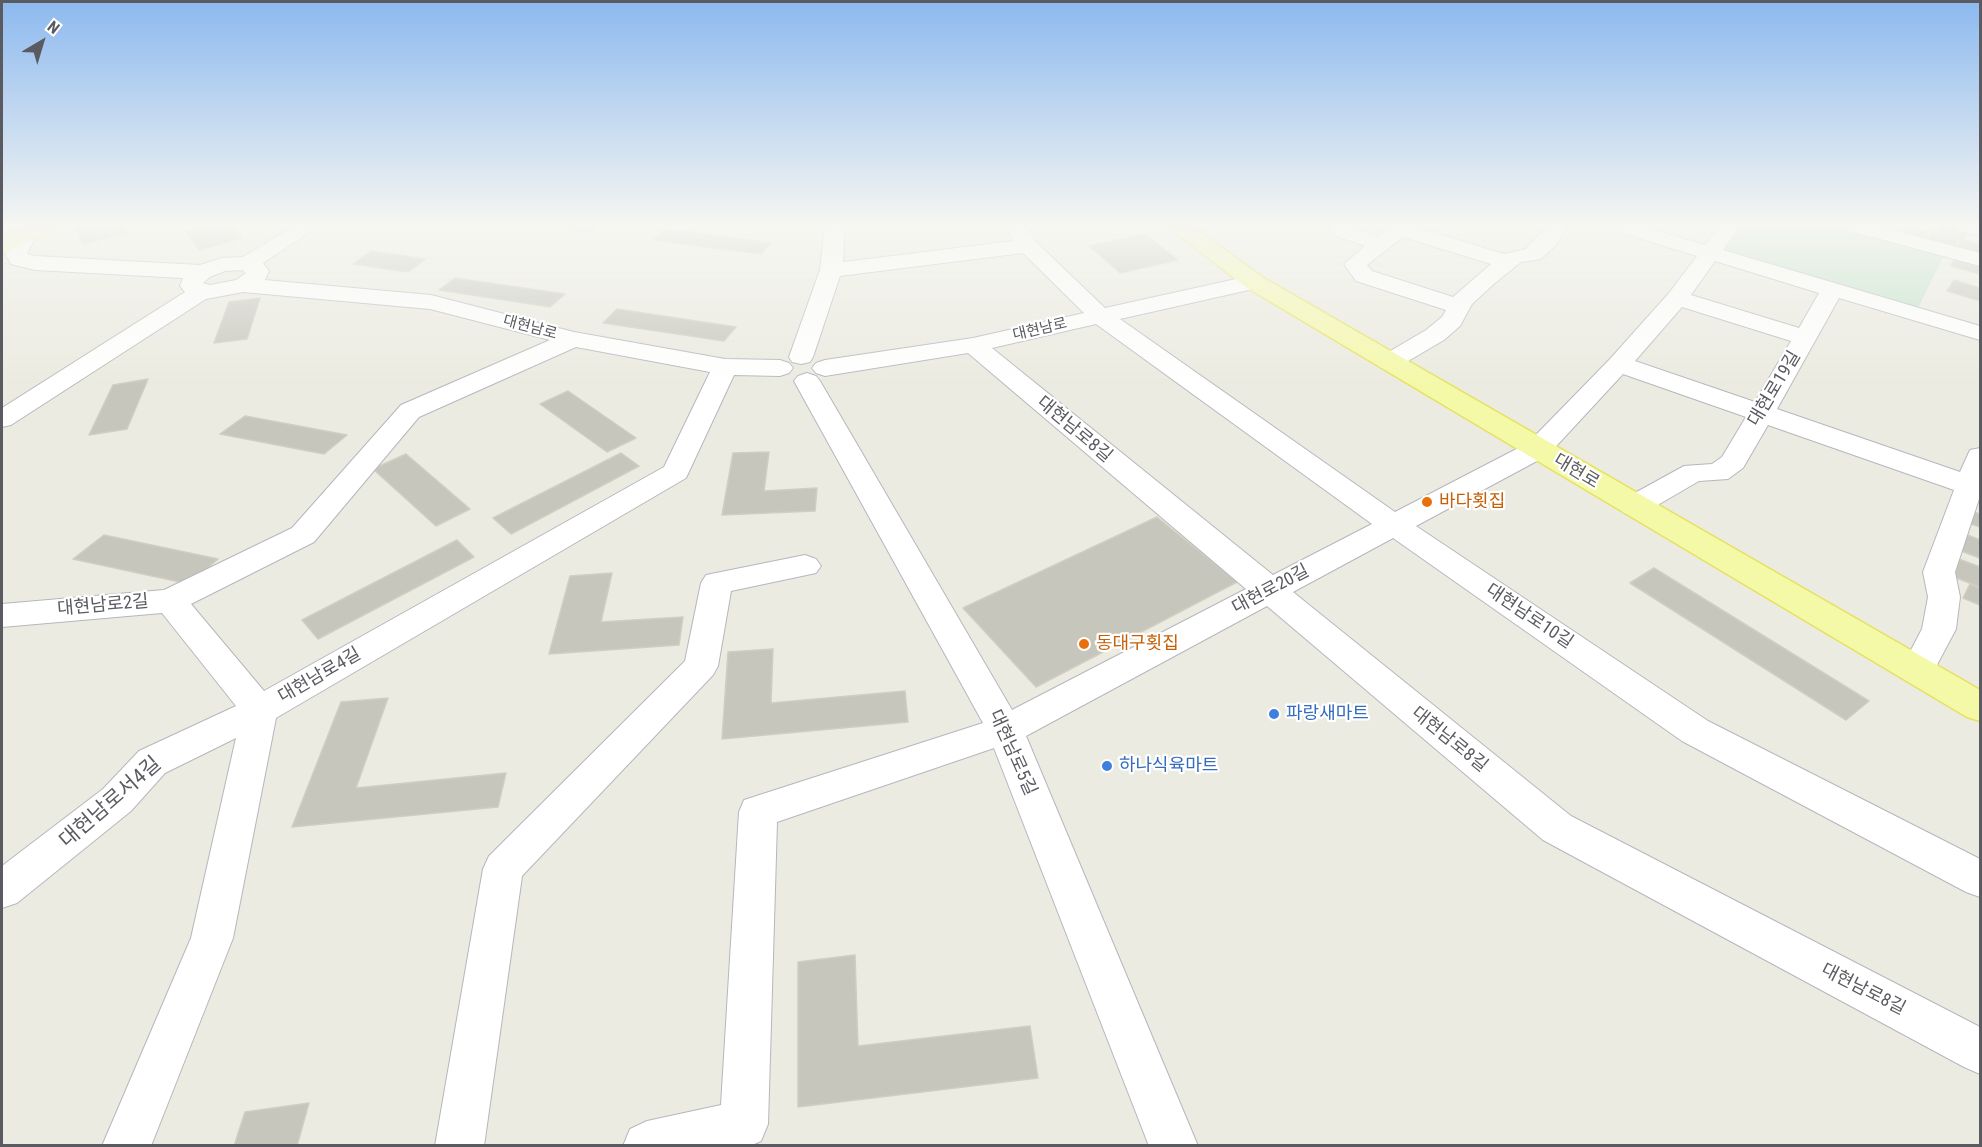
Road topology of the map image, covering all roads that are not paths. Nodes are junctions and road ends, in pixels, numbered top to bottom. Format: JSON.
{"nodes":[{"id":1,"x":150,"y":280,"type":"edge"},
{"id":2,"x":177,"y":280,"type":"edge"},
{"id":3,"x":238,"y":280,"type":"edge"},
{"id":4,"x":282,"y":280,"type":"edge"},
{"id":5,"x":828,"y":280,"type":"edge"},
{"id":6,"x":1062,"y":280,"type":"edge"},
{"id":7,"x":1251,"y":280,"type":"edge"},
{"id":8,"x":1375,"y":280,"type":"edge"},
{"id":9,"x":1486,"y":280,"type":"edge"},
{"id":10,"x":1690,"y":280,"type":"edge"},
{"id":11,"x":1801,"y":280,"type":"edge"},
{"id":12,"x":198,"y":282,"type":"junction"},
{"id":13,"x":1254,"y":282,"type":"junction"},
{"id":14,"x":1833,"y":289,"type":"junction"},
{"id":15,"x":1677,"y":298,"type":"junction"},
{"id":16,"x":1459,"y":307,"type":"junction"},
{"id":17,"x":1100,"y":316,"type":"junction"},
{"id":18,"x":1980,"y":333,"type":"edge"},
{"id":19,"x":1807,"y":338,"type":"junction"},
{"id":20,"x":573,"y":339,"type":"junction"},
{"id":21,"x":973,"y":345,"type":"junction"},
{"id":22,"x":1389,"y":362,"type":"junction"},
{"id":23,"x":1619,"y":364,"type":"junction"},
{"id":24,"x":725,"y":367,"type":"junction"},
{"id":25,"x":803,"y":368,"type":"junction"},
{"id":26,"x":1760,"y":413,"type":"junction"},
{"id":27,"x":2,"y":418,"type":"edge"},
{"id":28,"x":1538,"y":449,"type":"junction"},
{"id":29,"x":1980,"y":456,"type":"edge"},
{"id":30,"x":1969,"y":485,"type":"junction"},
{"id":31,"x":1634,"y":506,"type":"junction"},
{"id":32,"x":1394,"y":525,"type":"junction"},
{"id":33,"x":1969,"y":526,"type":"edge"},
{"id":34,"x":805,"y":566,"type":"dead end"},
{"id":35,"x":1268,"y":592,"type":"junction"},
{"id":36,"x":170,"y":600,"type":"junction"},
{"id":37,"x":2,"y":615,"type":"edge"},
{"id":38,"x":1918,"y":669,"type":"junction"},
{"id":39,"x":1980,"y":707,"type":"edge"},
{"id":40,"x":260,"y":710,"type":"junction"},
{"id":41,"x":1005,"y":730,"type":"junction"},
{"id":42,"x":1980,"y":879,"type":"edge"},
{"id":43,"x":2,"y":890,"type":"edge"},
{"id":44,"x":1980,"y":1051,"type":"edge"},
{"id":45,"x":126,"y":1146,"type":"edge"},
{"id":46,"x":459,"y":1146,"type":"edge"},
{"id":47,"x":647,"y":1146,"type":"edge"},
{"id":48,"x":1174,"y":1146,"type":"edge"}],
"edges":[{"from":1,"to":12,"type":"street"},
{"from":2,"to":12,"type":"street"},
{"from":3,"to":12,"type":"street"},
{"from":4,"to":20,"type":"street","name":"대현남로"},
{"from":5,"to":25,"type":"street"},
{"from":6,"to":17,"type":"street","name":"대현남로10길"},
{"from":7,"to":13,"type":"main road","name":"대현로"},
{"from":8,"to":16,"type":"street"},
{"from":9,"to":16,"type":"street"},
{"from":10,"to":15,"type":"street"},
{"from":11,"to":14,"type":"street"},
{"from":12,"to":27,"type":"street"},
{"from":13,"to":17,"type":"street","name":"대현남로"},
{"from":13,"to":22,"type":"main road","name":"대현로"},
{"from":14,"to":18,"type":"street"},
{"from":14,"to":19,"type":"street"},
{"from":15,"to":19,"type":"street","name":"대현로19길"},
{"from":15,"to":23,"type":"street"},
{"from":16,"to":22,"type":"street"},
{"from":17,"to":21,"type":"street","name":"대현남로"},
{"from":17,"to":32,"type":"street","name":"대현남로10길"},
{"from":19,"to":26,"type":"street","name":"대현로19길"},
{"from":20,"to":24,"type":"street","name":"대현남로"},
{"from":20,"to":36,"type":"street"},
{"from":21,"to":25,"type":"street","name":"대현남로"},
{"from":21,"to":35,"type":"street","name":"대현남로8길"},
{"from":22,"to":28,"type":"main road","name":"대현로"},
{"from":23,"to":26,"type":"street"},
{"from":23,"to":28,"type":"street"},
{"from":24,"to":25,"type":"street","name":"대현남로"},
{"from":24,"to":40,"type":"street","name":"대현남로4길"},
{"from":25,"to":41,"type":"street","name":"대현남로5길"},
{"from":26,"to":30,"type":"street"},
{"from":26,"to":31,"type":"street","name":"대현로19길"},
{"from":28,"to":31,"type":"main road","name":"대현로"},
{"from":28,"to":32,"type":"street","name":"대현로20길"},
{"from":29,"to":30,"type":"street"},
{"from":30,"to":33,"type":"street"},
{"from":31,"to":38,"type":"main road","name":"대현로"},
{"from":32,"to":35,"type":"street","name":"대현로20길"},
{"from":32,"to":42,"type":"street","name":"대현남로10길"},
{"from":33,"to":38,"type":"street"},
{"from":34,"to":46,"type":"street"},
{"from":35,"to":41,"type":"street","name":"대현로20길"},
{"from":35,"to":44,"type":"street","name":"대현남로8길"},
{"from":36,"to":37,"type":"street","name":"대현남로2길"},
{"from":36,"to":40,"type":"street","name":"대현남로2길"},
{"from":38,"to":39,"type":"main road","name":"대현로"},
{"from":40,"to":43,"type":"street","name":"대현남로서4길"},
{"from":40,"to":45,"type":"street","name":"대현남로4길"},
{"from":41,"to":47,"type":"street","name":"대현로20길"},
{"from":41,"to":48,"type":"street","name":"대현남로5길"}]}
